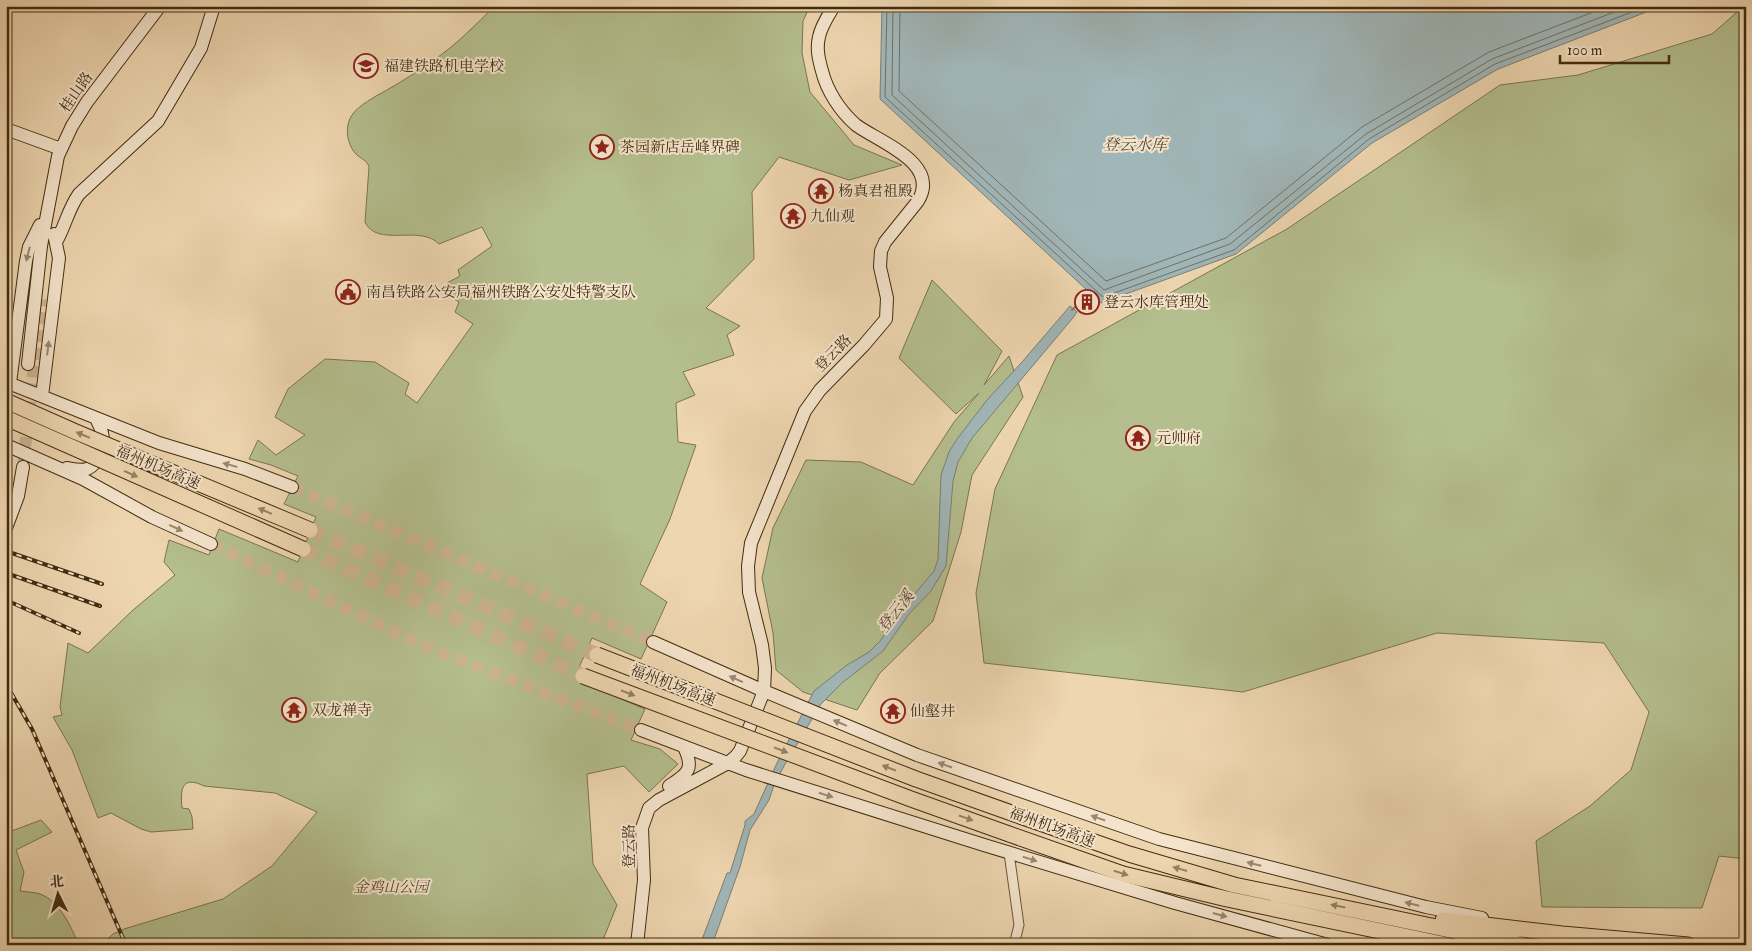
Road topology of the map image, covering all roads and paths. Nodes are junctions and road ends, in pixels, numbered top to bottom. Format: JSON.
{"nodes":[{"id":1,"x":160,"y":6,"type":"edge"},
{"id":2,"x":214,"y":6,"type":"edge"},
{"id":3,"x":834,"y":6,"type":"edge"},
{"id":4,"x":6,"y":129,"type":"edge"},
{"id":5,"x":61,"y":149,"type":"junction"},
{"id":6,"x":48,"y":210,"type":"junction"},
{"id":7,"x":56,"y":242,"type":"junction"},
{"id":8,"x":28,"y":364,"type":"dead end"},
{"id":9,"x":8,"y":383,"type":"edge"},
{"id":10,"x":42,"y":396,"type":"junction"},
{"id":11,"x":6,"y":401,"type":"edge"},
{"id":12,"x":6,"y":418,"type":"edge"},
{"id":13,"x":96,"y":418,"type":"junction"},
{"id":14,"x":6,"y":445,"type":"edge"},
{"id":15,"x":52,"y":465,"type":"junction"},
{"id":16,"x":292,"y":487,"type":"tunnel mouth"},
{"id":17,"x":6,"y":509,"type":"edge"},
{"id":18,"x":6,"y":528,"type":"edge"},
{"id":19,"x":310,"y":530,"type":"tunnel mouth"},
{"id":20,"x":211,"y":544,"type":"tunnel mouth"},
{"id":21,"x":303,"y":549,"type":"tunnel mouth"},
{"id":22,"x":653,"y":642,"type":"tunnel mouth"},
{"id":23,"x":597,"y":655,"type":"tunnel mouth"},
{"id":24,"x":583,"y":676,"type":"tunnel mouth"},
{"id":25,"x":764,"y":691,"type":"junction"},
{"id":26,"x":640,"y":730,"type":"tunnel mouth"},
{"id":27,"x":684,"y":747,"type":"junction"},
{"id":28,"x":728,"y":763,"type":"junction"},
{"id":29,"x":652,"y":803,"type":"junction"},
{"id":30,"x":1009,"y":853,"type":"junction"},
{"id":31,"x":1372,"y":912,"type":"junction"},
{"id":32,"x":1370,"y":929,"type":"junction"},
{"id":33,"x":1562,"y":934,"type":"junction"},
{"id":34,"x":637,"y":945,"type":"edge"},
{"id":35,"x":1014,"y":945,"type":"edge"},
{"id":36,"x":1328,"y":945,"type":"edge"},
{"id":37,"x":1418,"y":945,"type":"edge"},
{"id":38,"x":1448,"y":945,"type":"edge"},
{"id":39,"x":1523,"y":945,"type":"edge"},
{"id":40,"x":1632,"y":945,"type":"edge"},
{"id":41,"x":1688,"y":945,"type":"edge"}],
"edges":[{"from":1,"to":5,"type":"main road","name":"桂山路"},
{"from":2,"to":7,"type":"main road"},
{"from":3,"to":25,"type":"main road","name":"登云路"},
{"from":4,"to":5,"type":"main road"},
{"from":5,"to":6,"type":"main road","name":"桂山路"},
{"from":6,"to":7,"type":"main road"},
{"from":6,"to":8,"type":"main road","name":"桂山路"},
{"from":6,"to":9,"type":"main road","one_way":true},
{"from":10,"to":7,"type":"main road","one_way":true},
{"from":9,"to":10,"type":"main road"},
{"from":10,"to":13,"type":"main road"},
{"from":19,"to":11,"type":"highway","name":"福州机场高速","one_way":true,"bridge":true},
{"from":12,"to":21,"type":"highway","name":"福州机场高速","one_way":true,"bridge":true},
{"from":13,"to":15,"type":"main road"},
{"from":16,"to":13,"type":"main road","one_way":true},
{"from":14,"to":15,"type":"main road"},
{"from":15,"to":20,"type":"main road","one_way":true},
{"from":17,"to":18,"type":"main road"},
{"from":25,"to":22,"type":"main road","one_way":true},
{"from":31,"to":23,"type":"highway","name":"福州机场高速","one_way":true,"bridge":true},
{"from":24,"to":32,"type":"highway","name":"福州机场高速","one_way":true,"bridge":true},
{"from":25,"to":28,"type":"main road","name":"登云路"},
{"from":33,"to":25,"type":"main road","one_way":true},
{"from":26,"to":27,"type":"main road"},
{"from":27,"to":28,"type":"main road"},
{"from":27,"to":29,"type":"main road"},
{"from":28,"to":29,"type":"main road","name":"登云路"},
{"from":28,"to":30,"type":"main road","one_way":true},
{"from":29,"to":34,"type":"main road","name":"登云路"},
{"from":30,"to":35,"type":"street"},
{"from":30,"to":36,"type":"main road","one_way":true},
{"from":31,"to":33,"type":"highway"},
{"from":31,"to":39,"type":"highway","name":"福州机场高速"},
{"from":32,"to":37,"type":"highway"},
{"from":32,"to":38,"type":"highway","name":"福州机场高速"},
{"from":33,"to":40,"type":"main road"},
{"from":33,"to":41,"type":"highway"}]}
